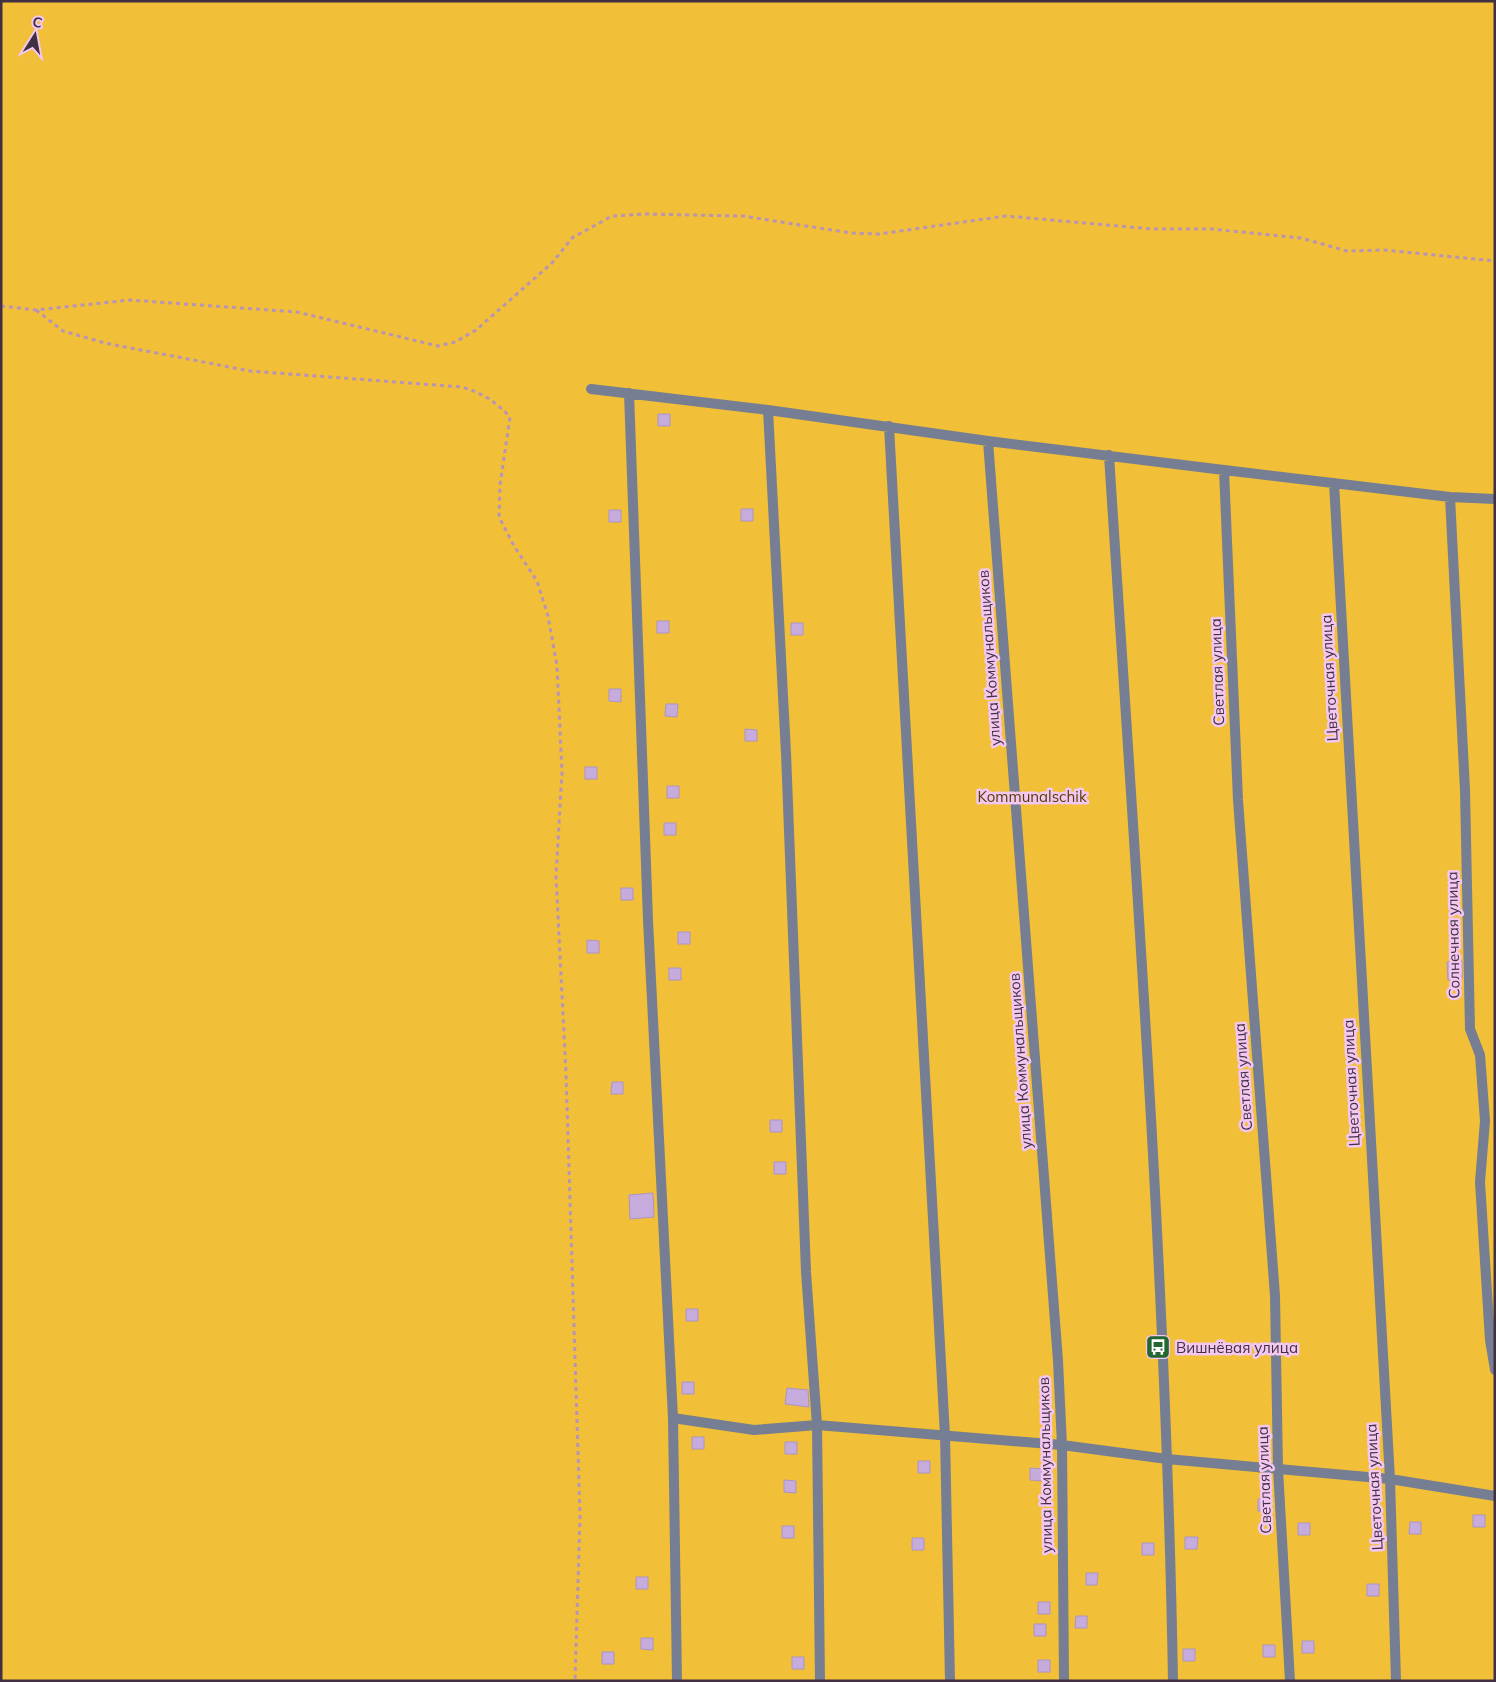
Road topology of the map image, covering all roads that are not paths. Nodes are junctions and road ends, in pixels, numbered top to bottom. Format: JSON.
{"nodes":[{"id":1,"x":591,"y":389,"type":"dead end"},
{"id":2,"x":629,"y":393,"type":"junction"},
{"id":3,"x":768,"y":410,"type":"junction"},
{"id":4,"x":888,"y":426,"type":"junction"},
{"id":5,"x":988,"y":441,"type":"junction"},
{"id":6,"x":1109,"y":455,"type":"junction"},
{"id":7,"x":1224,"y":470,"type":"junction"},
{"id":8,"x":1334,"y":483,"type":"junction"},
{"id":9,"x":1450,"y":497,"type":"junction"},
{"id":10,"x":1495,"y":499,"type":"edge"},
{"id":11,"x":1495,"y":1370,"type":"edge"},
{"id":12,"x":672,"y":1418,"type":"junction"},
{"id":13,"x":817,"y":1425,"type":"junction"},
{"id":14,"x":944,"y":1435,"type":"junction"},
{"id":15,"x":1062,"y":1445,"type":"junction"},
{"id":16,"x":1167,"y":1459,"type":"junction"},
{"id":17,"x":1278,"y":1469,"type":"junction"},
{"id":18,"x":1390,"y":1480,"type":"junction"},
{"id":19,"x":1495,"y":1496,"type":"edge"},
{"id":20,"x":677,"y":1681,"type":"edge"},
{"id":21,"x":820,"y":1681,"type":"edge"},
{"id":22,"x":950,"y":1681,"type":"edge"},
{"id":23,"x":1064,"y":1681,"type":"edge"},
{"id":24,"x":1173,"y":1681,"type":"edge"},
{"id":25,"x":1290,"y":1681,"type":"edge"},
{"id":26,"x":1396,"y":1681,"type":"edge"}],
"edges":[{"from":1,"to":2,"type":"street"},
{"from":2,"to":3,"type":"street"},
{"from":2,"to":12,"type":"street"},
{"from":3,"to":4,"type":"street"},
{"from":3,"to":13,"type":"street"},
{"from":4,"to":5,"type":"street"},
{"from":4,"to":14,"type":"street"},
{"from":5,"to":6,"type":"street"},
{"from":5,"to":15,"type":"street","name":"улица Коммунальщиков"},
{"from":6,"to":7,"type":"street"},
{"from":6,"to":16,"type":"street"},
{"from":7,"to":8,"type":"street"},
{"from":7,"to":17,"type":"street","name":"Светлая улица"},
{"from":8,"to":9,"type":"street"},
{"from":8,"to":18,"type":"street","name":"Цветочная улица"},
{"from":9,"to":10,"type":"street"},
{"from":9,"to":11,"type":"street","name":"Солнечная улица"},
{"from":12,"to":13,"type":"street"},
{"from":12,"to":20,"type":"street"},
{"from":13,"to":14,"type":"street"},
{"from":13,"to":21,"type":"street"},
{"from":14,"to":15,"type":"street"},
{"from":14,"to":22,"type":"street"},
{"from":15,"to":16,"type":"street"},
{"from":15,"to":23,"type":"street","name":"улица Коммунальщиков"},
{"from":16,"to":17,"type":"street"},
{"from":16,"to":24,"type":"street"},
{"from":17,"to":18,"type":"street"},
{"from":17,"to":25,"type":"street","name":"Светлая улица"},
{"from":18,"to":19,"type":"street"},
{"from":18,"to":26,"type":"street","name":"Цветочная улица"}]}
